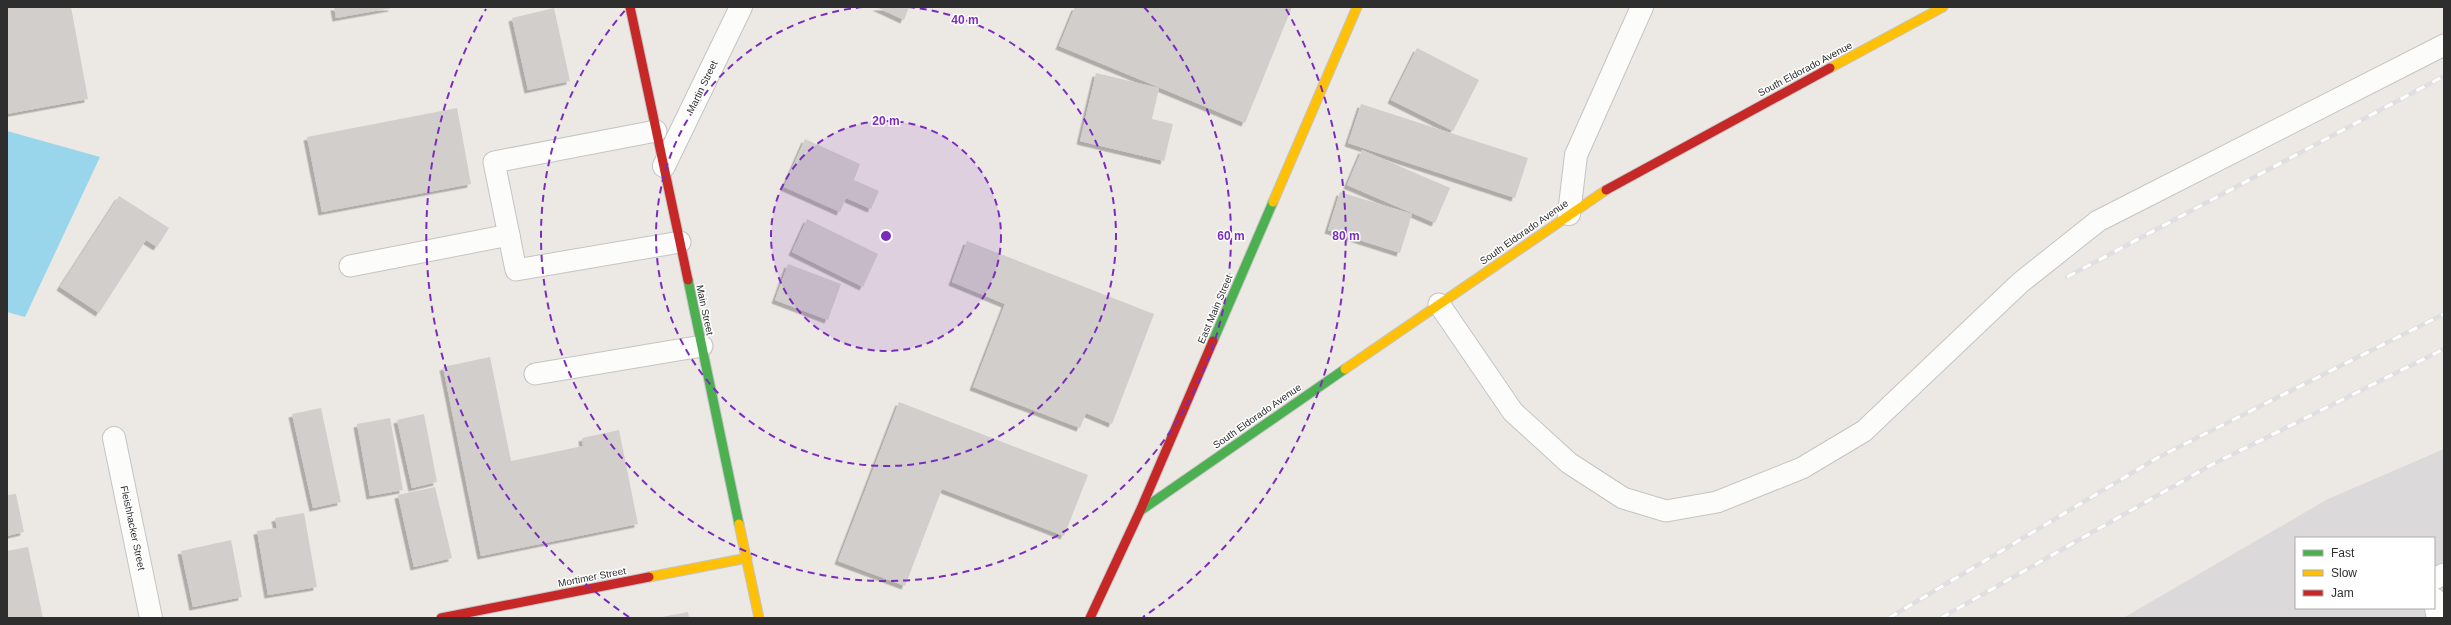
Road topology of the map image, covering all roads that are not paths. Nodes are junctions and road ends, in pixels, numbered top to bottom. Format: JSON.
{"nodes":[{"id":1,"x":630,"y":7,"type":"edge"},
{"id":2,"x":741,"y":7,"type":"edge"},
{"id":3,"x":1357,"y":7,"type":"edge"},
{"id":4,"x":1642,"y":7,"type":"edge"},
{"id":5,"x":1943,"y":7,"type":"edge"},
{"id":6,"x":2444,"y":45,"type":"edge"},
{"id":7,"x":656,"y":131,"type":"junction"},
{"id":8,"x":664,"y":166,"type":"junction"},
{"id":9,"x":1568,"y":214,"type":"junction"},
{"id":10,"x":509,"y":235,"type":"junction"},
{"id":11,"x":680,"y":242,"type":"junction"},
{"id":12,"x":350,"y":266,"type":"dead end"},
{"id":13,"x":1439,"y":304,"type":"junction"},
{"id":14,"x":702,"y":346,"type":"junction"},
{"id":15,"x":535,"y":374,"type":"dead end"},
{"id":16,"x":114,"y":438,"type":"dead end"},
{"id":17,"x":1140,"y":511,"type":"junction"},
{"id":18,"x":747,"y":558,"type":"junction"},
{"id":19,"x":2444,"y":574,"type":"edge"},
{"id":20,"x":2435,"y":578,"type":"edge"},
{"id":21,"x":2435,"y":604,"type":"edge"},
{"id":22,"x":151,"y":618,"type":"edge"},
{"id":23,"x":440,"y":618,"type":"edge"},
{"id":24,"x":759,"y":618,"type":"edge"},
{"id":25,"x":1090,"y":618,"type":"edge"},
{"id":26,"x":2438,"y":618,"type":"edge"}],
"edges":[{"from":1,"to":7,"type":"street","name":"Main Street"},
{"from":2,"to":8,"type":"street","name":"Martin Street"},
{"from":3,"to":17,"type":"street","name":"East Main Street"},
{"from":4,"to":9,"type":"street"},
{"from":5,"to":9,"type":"street","name":"South Eldorado Avenue"},
{"from":6,"to":13,"type":"lane"},
{"from":7,"to":8,"type":"street","name":"Main Street"},
{"from":7,"to":10,"type":"lane"},
{"from":8,"to":11,"type":"street","name":"Main Street"},
{"from":9,"to":13,"type":"street","name":"South Eldorado Avenue"},
{"from":10,"to":11,"type":"lane"},
{"from":10,"to":12,"type":"lane"},
{"from":11,"to":14,"type":"street","name":"Main Street"},
{"from":13,"to":17,"type":"street","name":"South Eldorado Avenue"},
{"from":14,"to":15,"type":"lane"},
{"from":14,"to":18,"type":"street","name":"Main Street"},
{"from":16,"to":22,"type":"street","name":"Fleishhacker Street"},
{"from":17,"to":25,"type":"street","name":"East Main Street"},
{"from":18,"to":23,"type":"street","name":"Mortimer Street"},
{"from":18,"to":24,"type":"street","name":"Main Street"},
{"from":19,"to":20,"type":"lane"},
{"from":21,"to":26,"type":"street"}]}
